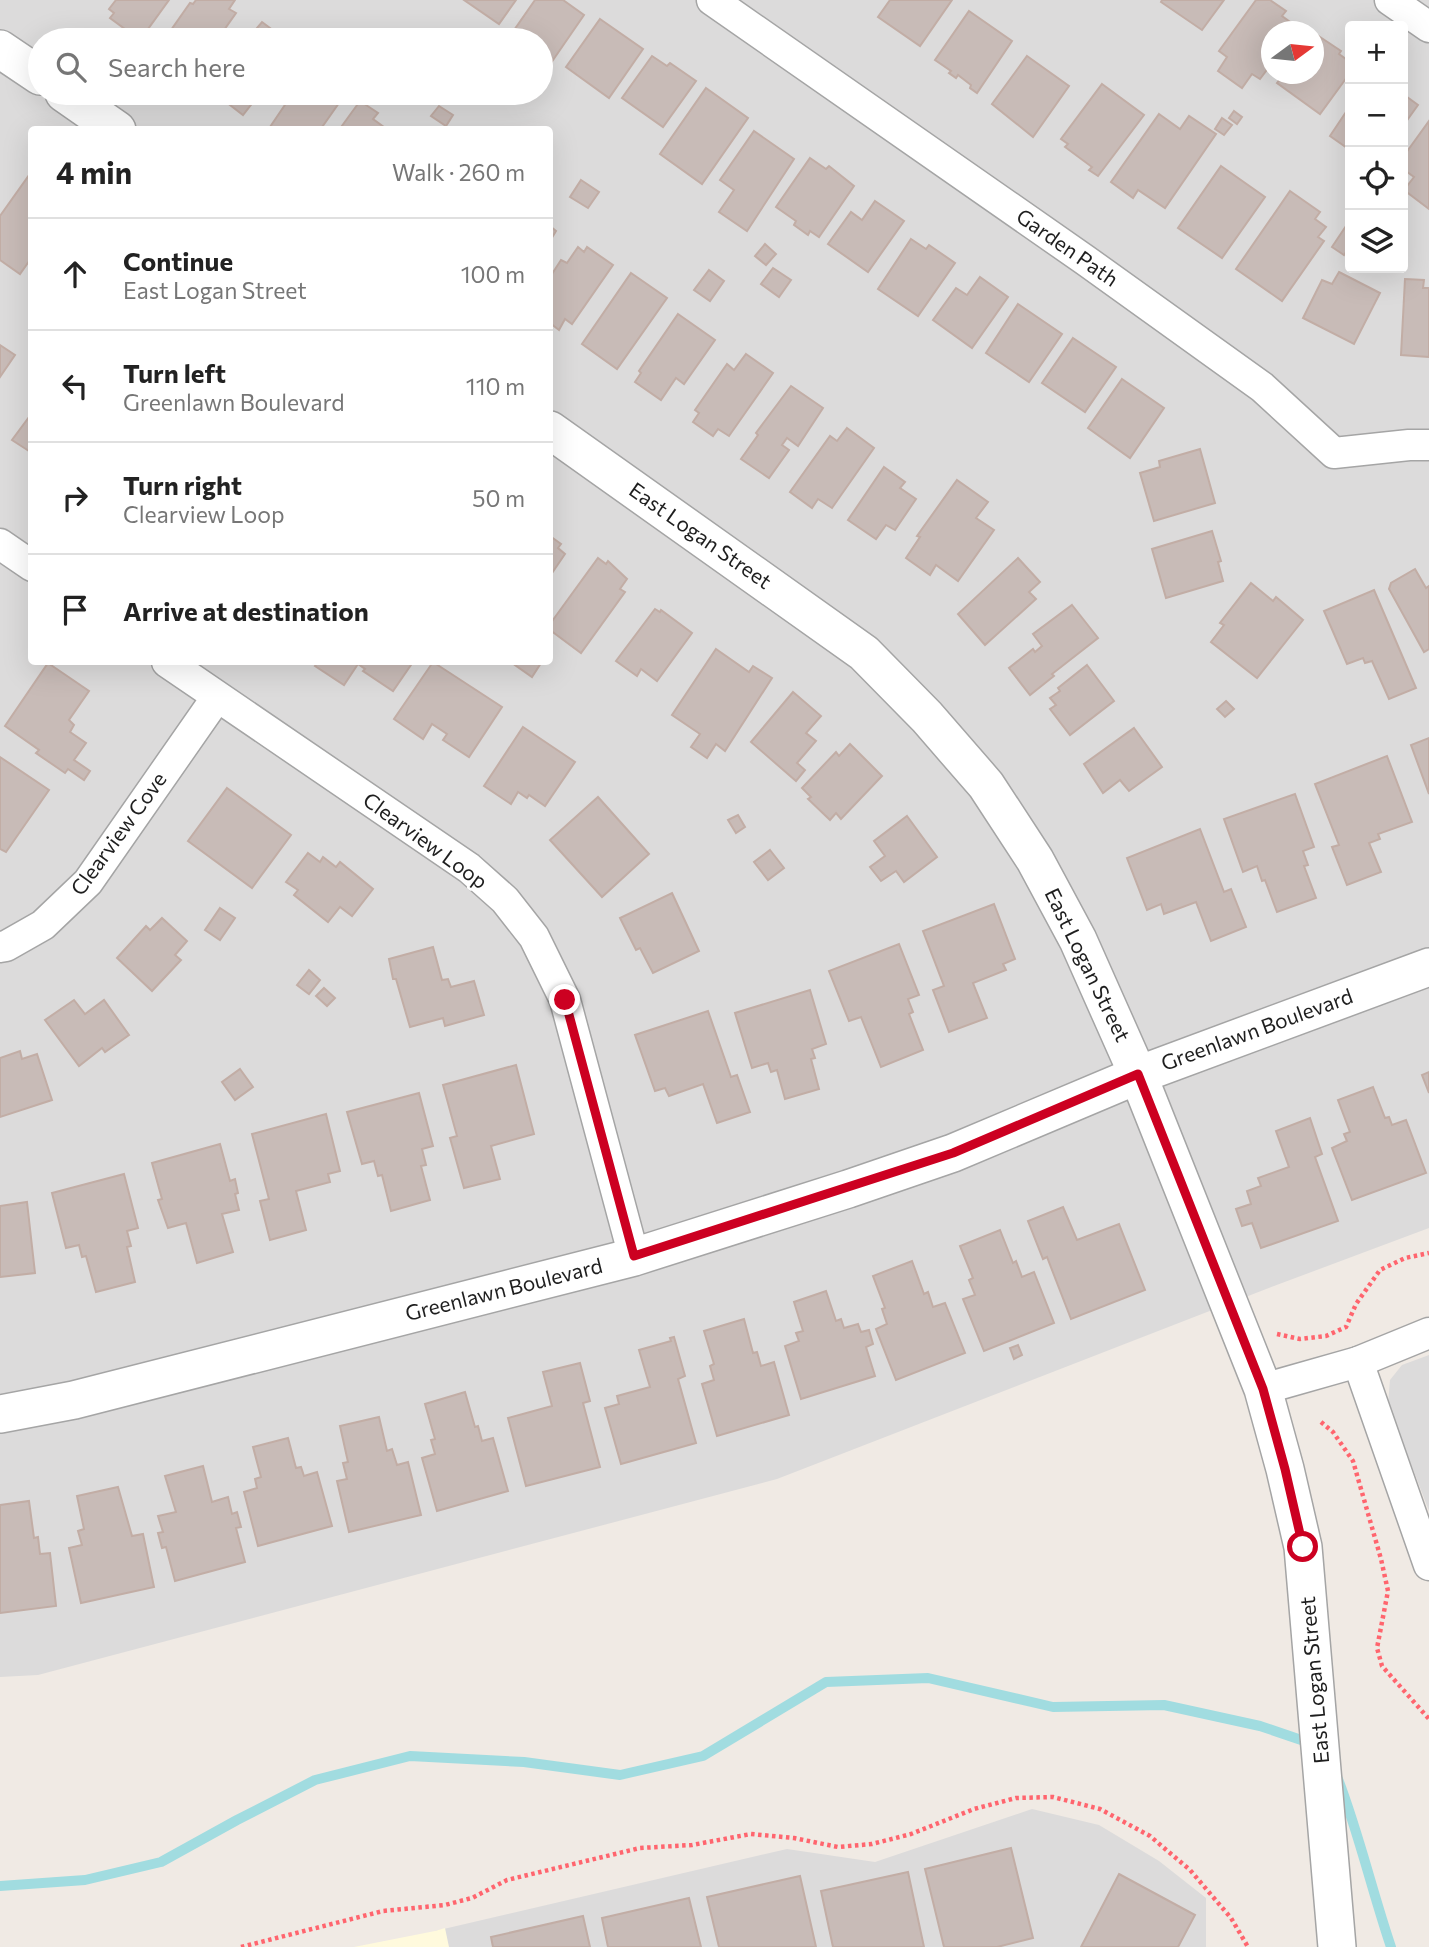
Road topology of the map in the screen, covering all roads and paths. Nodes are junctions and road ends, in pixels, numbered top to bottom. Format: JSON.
{"nodes":[{"id":1,"x":712,"y":0,"type":"edge"},
{"id":2,"x":1390,"y":0,"type":"edge"},
{"id":3,"x":1429,"y":27,"type":"edge"},
{"id":4,"x":0,"y":49,"type":"edge"},
{"id":5,"x":28,"y":68,"type":"edge"},
{"id":6,"x":81,"y":105,"type":"edge"},
{"id":7,"x":111,"y":126,"type":"edge"},
{"id":8,"x":553,"y":432,"type":"edge"},
{"id":9,"x":1429,"y":445,"type":"edge"},
{"id":10,"x":0,"y":544,"type":"edge"},
{"id":11,"x":28,"y":563,"type":"edge"},
{"id":12,"x":171,"y":665,"type":"edge"},
{"id":13,"x":217,"y":697,"type":"junction"},
{"id":14,"x":0,"y":947,"type":"edge"},
{"id":15,"x":1429,"y":967,"type":"edge"},
{"id":16,"x":1138,"y":1074,"type":"junction"},
{"id":17,"x":1429,"y":1254,"type":"edge"},
{"id":18,"x":634,"y":1256,"type":"junction"},
{"id":19,"x":1273,"y":1333,"type":"dead end"},
{"id":20,"x":1429,"y":1333,"type":"edge"},
{"id":21,"x":1358,"y":1362,"type":"junction"},
{"id":22,"x":1263,"y":1389,"type":"junction"},
{"id":23,"x":0,"y":1414,"type":"edge"},
{"id":24,"x":1321,"y":1422,"type":"dead end"},
{"id":25,"x":1429,"y":1565,"type":"edge"},
{"id":26,"x":1429,"y":1718,"type":"edge"},
{"id":27,"x":241,"y":1947,"type":"edge"},
{"id":28,"x":1248,"y":1947,"type":"edge"},
{"id":29,"x":1337,"y":1947,"type":"edge"}],
"edges":[{"from":1,"to":9,"type":"street","name":"Garden Path"},
{"from":2,"to":3,"type":"street"},
{"from":4,"to":5,"type":"street"},
{"from":6,"to":7,"type":"street"},
{"from":8,"to":16,"type":"street","name":"East Logan Street"},
{"from":10,"to":11,"type":"street"},
{"from":12,"to":13,"type":"street","name":"Clearview Loop"},
{"from":13,"to":14,"type":"street","name":"Clearview Cove"},
{"from":13,"to":18,"type":"street","name":"Clearview Loop"},
{"from":15,"to":16,"type":"street","name":"Greenlawn Boulevard"},
{"from":16,"to":18,"type":"street","name":"Greenlawn Boulevard"},
{"from":16,"to":22,"type":"street","name":"East Logan Street"},
{"from":17,"to":19,"type":"path"},
{"from":18,"to":23,"type":"street","name":"Greenlawn Boulevard"},
{"from":20,"to":21,"type":"street"},
{"from":21,"to":22,"type":"street"},
{"from":21,"to":25,"type":"street"},
{"from":22,"to":29,"type":"street","name":"East Logan Street"},
{"from":24,"to":26,"type":"path"},
{"from":27,"to":28,"type":"path"}]}
